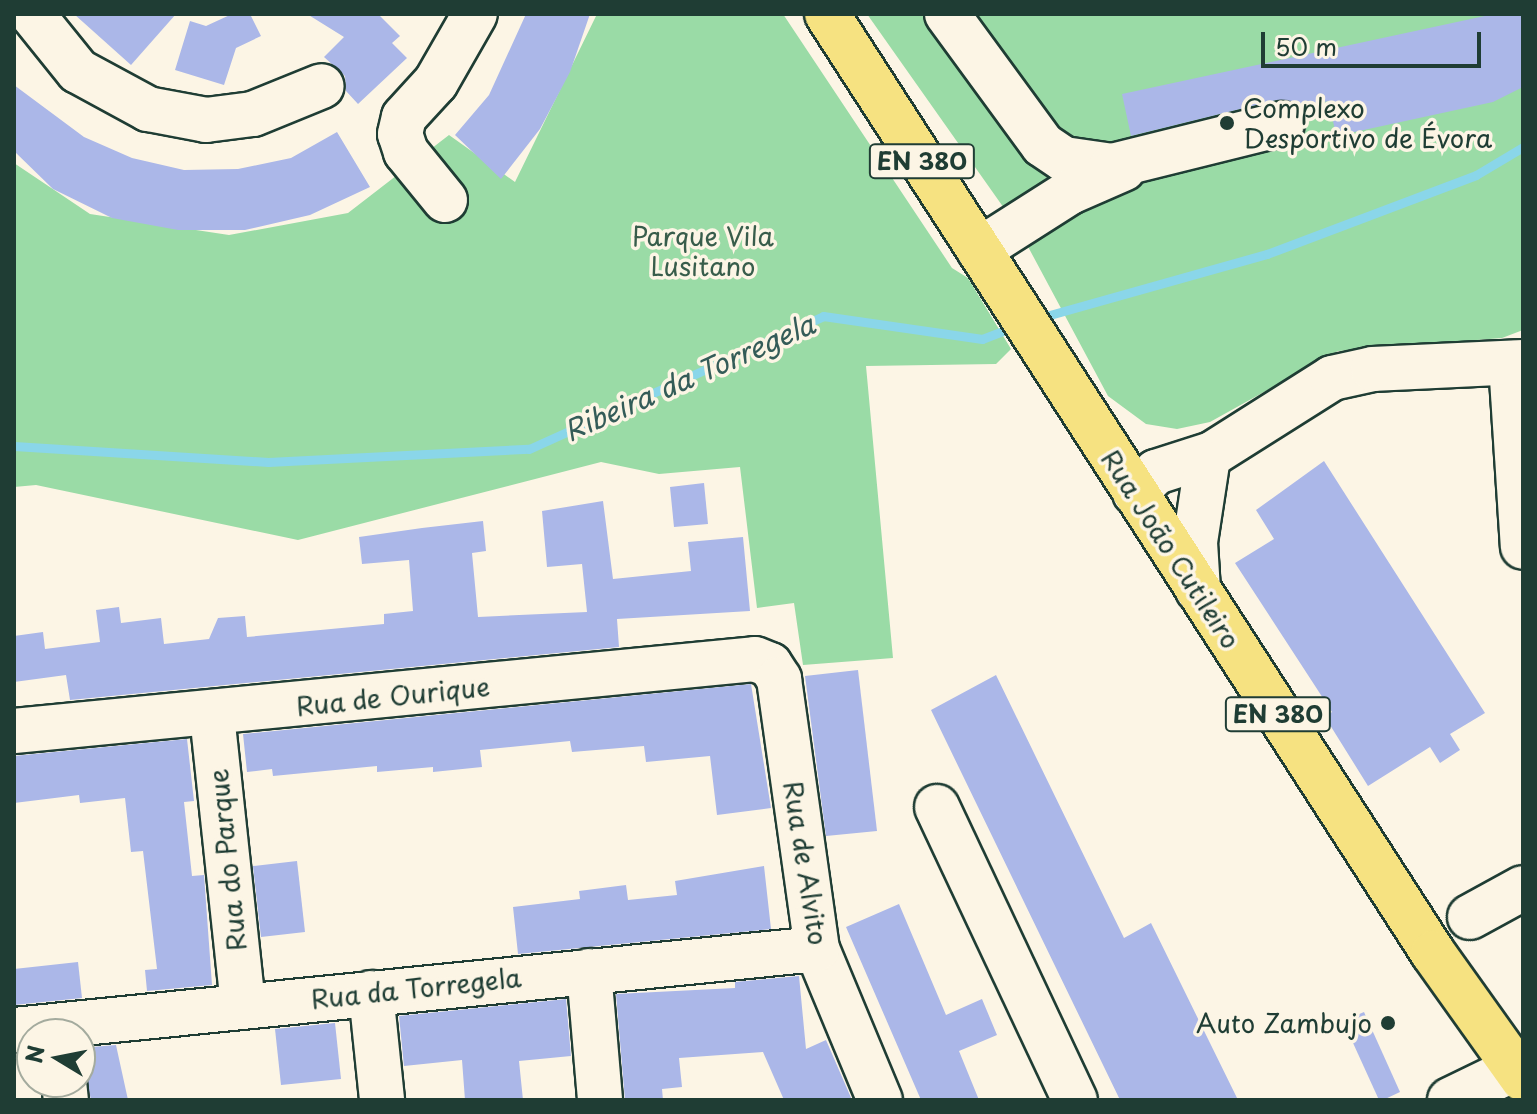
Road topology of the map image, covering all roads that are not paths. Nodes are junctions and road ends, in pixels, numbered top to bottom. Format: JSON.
{"nodes":[{"id":1,"x":32,"y":14,"type":"edge"},
{"id":2,"x":475,"y":14,"type":"edge"},
{"id":3,"x":827,"y":14,"type":"edge"},
{"id":4,"x":947,"y":14,"type":"edge"},
{"id":5,"x":322,"y":86,"type":"dead end"},
{"id":6,"x":1282,"y":124,"type":"dead end"},
{"id":7,"x":1043,"y":145,"type":"junction"},
{"id":8,"x":1140,"y":161,"type":"junction"},
{"id":9,"x":445,"y":200,"type":"dead end"},
{"id":10,"x":1051,"y":204,"type":"junction"},
{"id":11,"x":979,"y":250,"type":"junction"},
{"id":12,"x":1517,"y":362,"type":"edge"},
{"id":13,"x":1101,"y":441,"type":"junction"},
{"id":14,"x":1200,"y":459,"type":"junction"},
{"id":15,"x":1135,"y":493,"type":"junction"},
{"id":16,"x":1523,"y":547,"type":"edge"},
{"id":17,"x":1198,"y":590,"type":"junction"},
{"id":18,"x":770,"y":665,"type":"joint"},
{"id":19,"x":212,"y":715,"type":"junction"},
{"id":20,"x":14,"y":731,"type":"edge"},
{"id":21,"x":937,"y":807,"type":"dead end"},
{"id":22,"x":1523,"y":888,"type":"edge"},
{"id":23,"x":1470,"y":917,"type":"dead end"},
{"id":24,"x":817,"y":949,"type":"junction"},
{"id":25,"x":589,"y":971,"type":"junction"},
{"id":26,"x":371,"y":993,"type":"junction"},
{"id":27,"x":243,"y":1005,"type":"junction"},
{"id":28,"x":96,"y":1025,"type":"edge"},
{"id":29,"x":1520,"y":1074,"type":"edge"},
{"id":30,"x":382,"y":1100,"type":"edge"},
{"id":31,"x":600,"y":1100,"type":"edge"},
{"id":32,"x":880,"y":1100,"type":"edge"},
{"id":33,"x":1075,"y":1100,"type":"edge"},
{"id":34,"x":1450,"y":1100,"type":"edge"}],
"edges":[{"from":1,"to":5,"type":"street"},
{"from":2,"to":9,"type":"street"},
{"from":3,"to":11,"type":"main road","name":"Rua João Cutileiro","number":"EN 380"},
{"from":4,"to":7,"type":"street"},
{"from":6,"to":8,"type":"street"},
{"from":7,"to":8,"type":"street"},
{"from":7,"to":10,"type":"street"},
{"from":8,"to":10,"type":"street"},
{"from":10,"to":11,"type":"street"},
{"from":11,"to":13,"type":"main road","name":"Rua João Cutileiro","number":"EN 380"},
{"from":12,"to":14,"type":"street"},
{"from":12,"to":16,"type":"street"},
{"from":13,"to":14,"type":"street"},
{"from":13,"to":15,"type":"main road","name":"Rua João Cutileiro","number":"EN 380"},
{"from":14,"to":15,"type":"street"},
{"from":14,"to":17,"type":"street"},
{"from":15,"to":17,"type":"main road","name":"Rua João Cutileiro","number":"EN 380"},
{"from":17,"to":29,"type":"main road","name":"Rua João Cutileiro","number":"EN 380"},
{"from":18,"to":19,"type":"street","name":"Rua de Ourique"},
{"from":18,"to":24,"type":"street","name":"Rua de Alvito"},
{"from":19,"to":20,"type":"street","name":"Rua de Ourique"},
{"from":19,"to":27,"type":"street","name":"Rua do Parque"},
{"from":21,"to":33,"type":"street"},
{"from":22,"to":23,"type":"street"},
{"from":24,"to":25,"type":"street","name":"Rua da Torregela"},
{"from":24,"to":32,"type":"street","name":"Rua de Alvito"},
{"from":25,"to":26,"type":"street","name":"Rua da Torregela"},
{"from":25,"to":31,"type":"street"},
{"from":26,"to":27,"type":"street","name":"Rua da Torregela"},
{"from":26,"to":30,"type":"street"},
{"from":27,"to":28,"type":"street","name":"Rua da Torregela"},
{"from":29,"to":34,"type":"street"}]}
